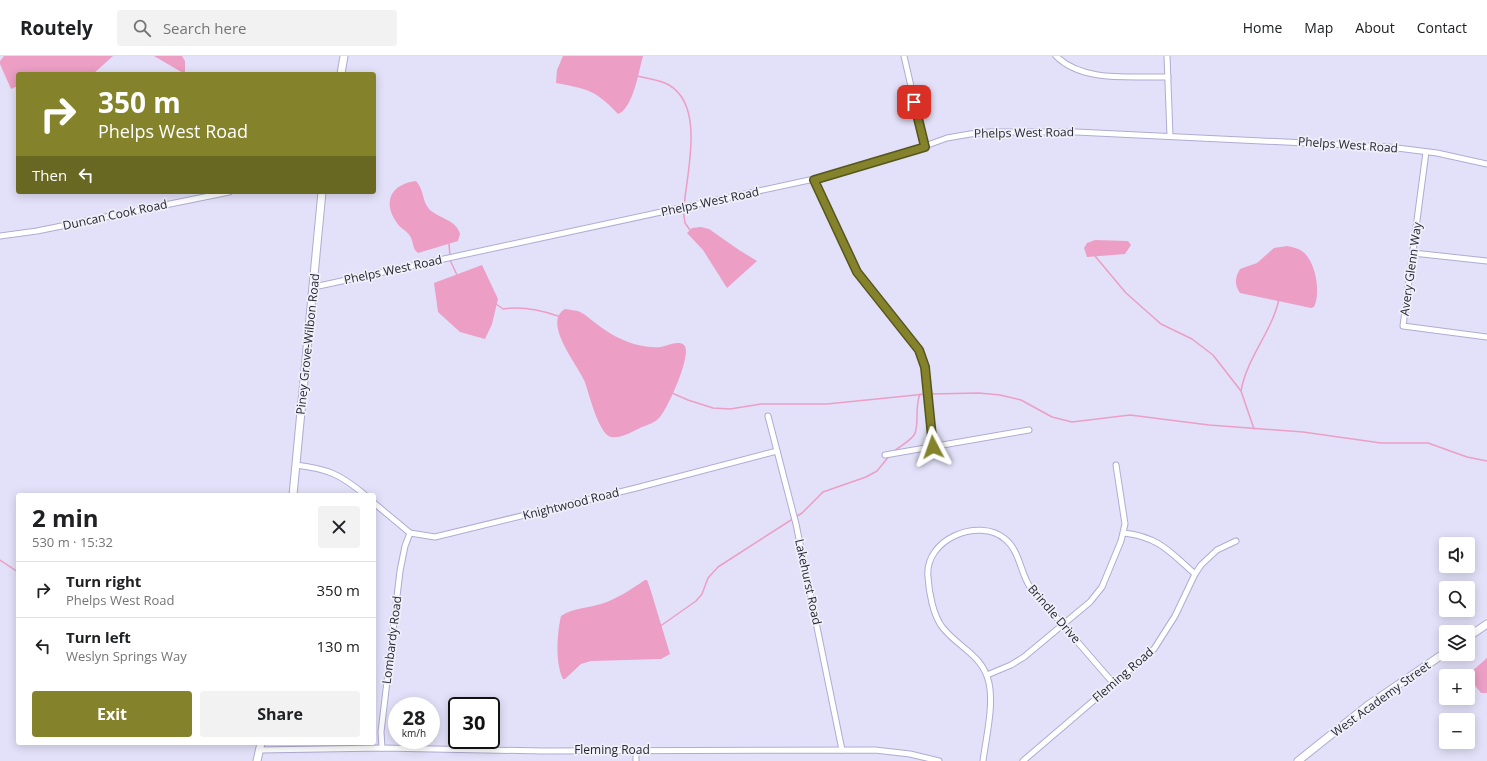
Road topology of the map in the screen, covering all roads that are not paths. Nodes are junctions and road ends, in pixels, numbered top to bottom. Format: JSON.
{"nodes":[{"id":1,"x":344,"y":56,"type":"edge"},
{"id":2,"x":904,"y":56,"type":"edge"},
{"id":3,"x":1056,"y":56,"type":"edge"},
{"id":4,"x":1167,"y":56,"type":"edge"},
{"id":5,"x":341,"y":72,"type":"edge"},
{"id":6,"x":1168,"y":77,"type":"junction"},
{"id":7,"x":1170,"y":136,"type":"junction"},
{"id":8,"x":925,"y":147,"type":"junction"},
{"id":9,"x":1426,"y":152,"type":"junction"},
{"id":10,"x":1487,"y":164,"type":"edge"},
{"id":11,"x":814,"y":180,"type":"junction"},
{"id":12,"x":219,"y":194,"type":"edge"},
{"id":13,"x":322,"y":194,"type":"edge"},
{"id":14,"x":0,"y":236,"type":"edge"},
{"id":15,"x":1413,"y":253,"type":"junction"},
{"id":16,"x":1487,"y":261,"type":"edge"},
{"id":17,"x":314,"y":287,"type":"junction"},
{"id":18,"x":1487,"y":336,"type":"edge"},
{"id":19,"x":768,"y":416,"type":"dead end"},
{"id":20,"x":1028,"y":430,"type":"dead end"},
{"id":21,"x":933,"y":447,"type":"junction"},
{"id":22,"x":777,"y":451,"type":"junction"},
{"id":23,"x":885,"y":455,"type":"dead end"},
{"id":24,"x":296,"y":465,"type":"junction"},
{"id":25,"x":1116,"y":465,"type":"dead end"},
{"id":26,"x":293,"y":493,"type":"edge"},
{"id":27,"x":363,"y":493,"type":"edge"},
{"id":28,"x":376,"y":505,"type":"edge"},
{"id":29,"x":410,"y":533,"type":"junction"},
{"id":30,"x":1124,"y":533,"type":"junction"},
{"id":31,"x":1236,"y":541,"type":"dead end"},
{"id":32,"x":1194,"y":574,"type":"junction"},
{"id":33,"x":1487,"y":624,"type":"edge"},
{"id":34,"x":1063,"y":625,"type":"junction"},
{"id":35,"x":1475,"y":632,"type":"edge"},
{"id":36,"x":1439,"y":657,"type":"edge"},
{"id":37,"x":987,"y":675,"type":"junction"},
{"id":38,"x":1114,"y":684,"type":"junction"},
{"id":39,"x":260,"y":746,"type":"edge"},
{"id":40,"x":382,"y":748,"type":"junction"},
{"id":41,"x":636,"y":750,"type":"junction"},
{"id":42,"x":842,"y":750,"type":"junction"},
{"id":43,"x":257,"y":761,"type":"edge"},
{"id":44,"x":636,"y":761,"type":"edge"},
{"id":45,"x":938,"y":761,"type":"edge"},
{"id":46,"x":983,"y":761,"type":"edge"},
{"id":47,"x":1023,"y":761,"type":"edge"},
{"id":48,"x":1298,"y":761,"type":"edge"}],
"edges":[{"from":1,"to":5,"type":"street"},
{"from":2,"to":8,"type":"street"},
{"from":3,"to":6,"type":"street"},
{"from":4,"to":6,"type":"street"},
{"from":6,"to":7,"type":"street"},
{"from":7,"to":8,"type":"street","name":"Phelps West Road"},
{"from":7,"to":9,"type":"street","name":"Phelps West Road"},
{"from":8,"to":11,"type":"street","name":"Phelps West Road"},
{"from":9,"to":10,"type":"street","name":"Phelps West Road"},
{"from":9,"to":15,"type":"street","name":"Avery Glenn Way"},
{"from":11,"to":17,"type":"street","name":"Phelps West Road"},
{"from":11,"to":21,"type":"street"},
{"from":12,"to":14,"type":"street","name":"Duncan Cook Road"},
{"from":13,"to":17,"type":"street","name":"Piney Grove-Wilbon Road"},
{"from":15,"to":16,"type":"street"},
{"from":15,"to":18,"type":"street","name":"Avery Glenn Way"},
{"from":17,"to":24,"type":"street","name":"Piney Grove-Wilbon Road"},
{"from":19,"to":22,"type":"street","name":"Lakehurst Road"},
{"from":20,"to":21,"type":"street"},
{"from":21,"to":23,"type":"street"},
{"from":22,"to":29,"type":"street","name":"Knightwood Road"},
{"from":22,"to":42,"type":"street","name":"Lakehurst Road"},
{"from":24,"to":26,"type":"street","name":"Piney Grove-Wilbon Road"},
{"from":24,"to":27,"type":"street"},
{"from":25,"to":30,"type":"street"},
{"from":28,"to":29,"type":"street"},
{"from":29,"to":40,"type":"street","name":"Lombardy Road"},
{"from":30,"to":32,"type":"street"},
{"from":30,"to":34,"type":"street"},
{"from":31,"to":32,"type":"street","name":"Fleming Road"},
{"from":32,"to":38,"type":"street","name":"Fleming Road"},
{"from":33,"to":35,"type":"street"},
{"from":34,"to":37,"type":"street"},
{"from":34,"to":37,"type":"street","name":"Brindle Drive"},
{"from":34,"to":38,"type":"street","name":"Brindle Drive"},
{"from":36,"to":48,"type":"street","name":"West Academy Street"},
{"from":37,"to":46,"type":"street","name":"Brindle Drive"},
{"from":38,"to":47,"type":"street","name":"Fleming Road"},
{"from":39,"to":40,"type":"street","name":"Fleming Road"},
{"from":39,"to":43,"type":"street"},
{"from":40,"to":41,"type":"street","name":"Fleming Road"},
{"from":41,"to":42,"type":"street","name":"Fleming Road"},
{"from":41,"to":44,"type":"street"},
{"from":42,"to":45,"type":"street","name":"Fleming Road"}]}
